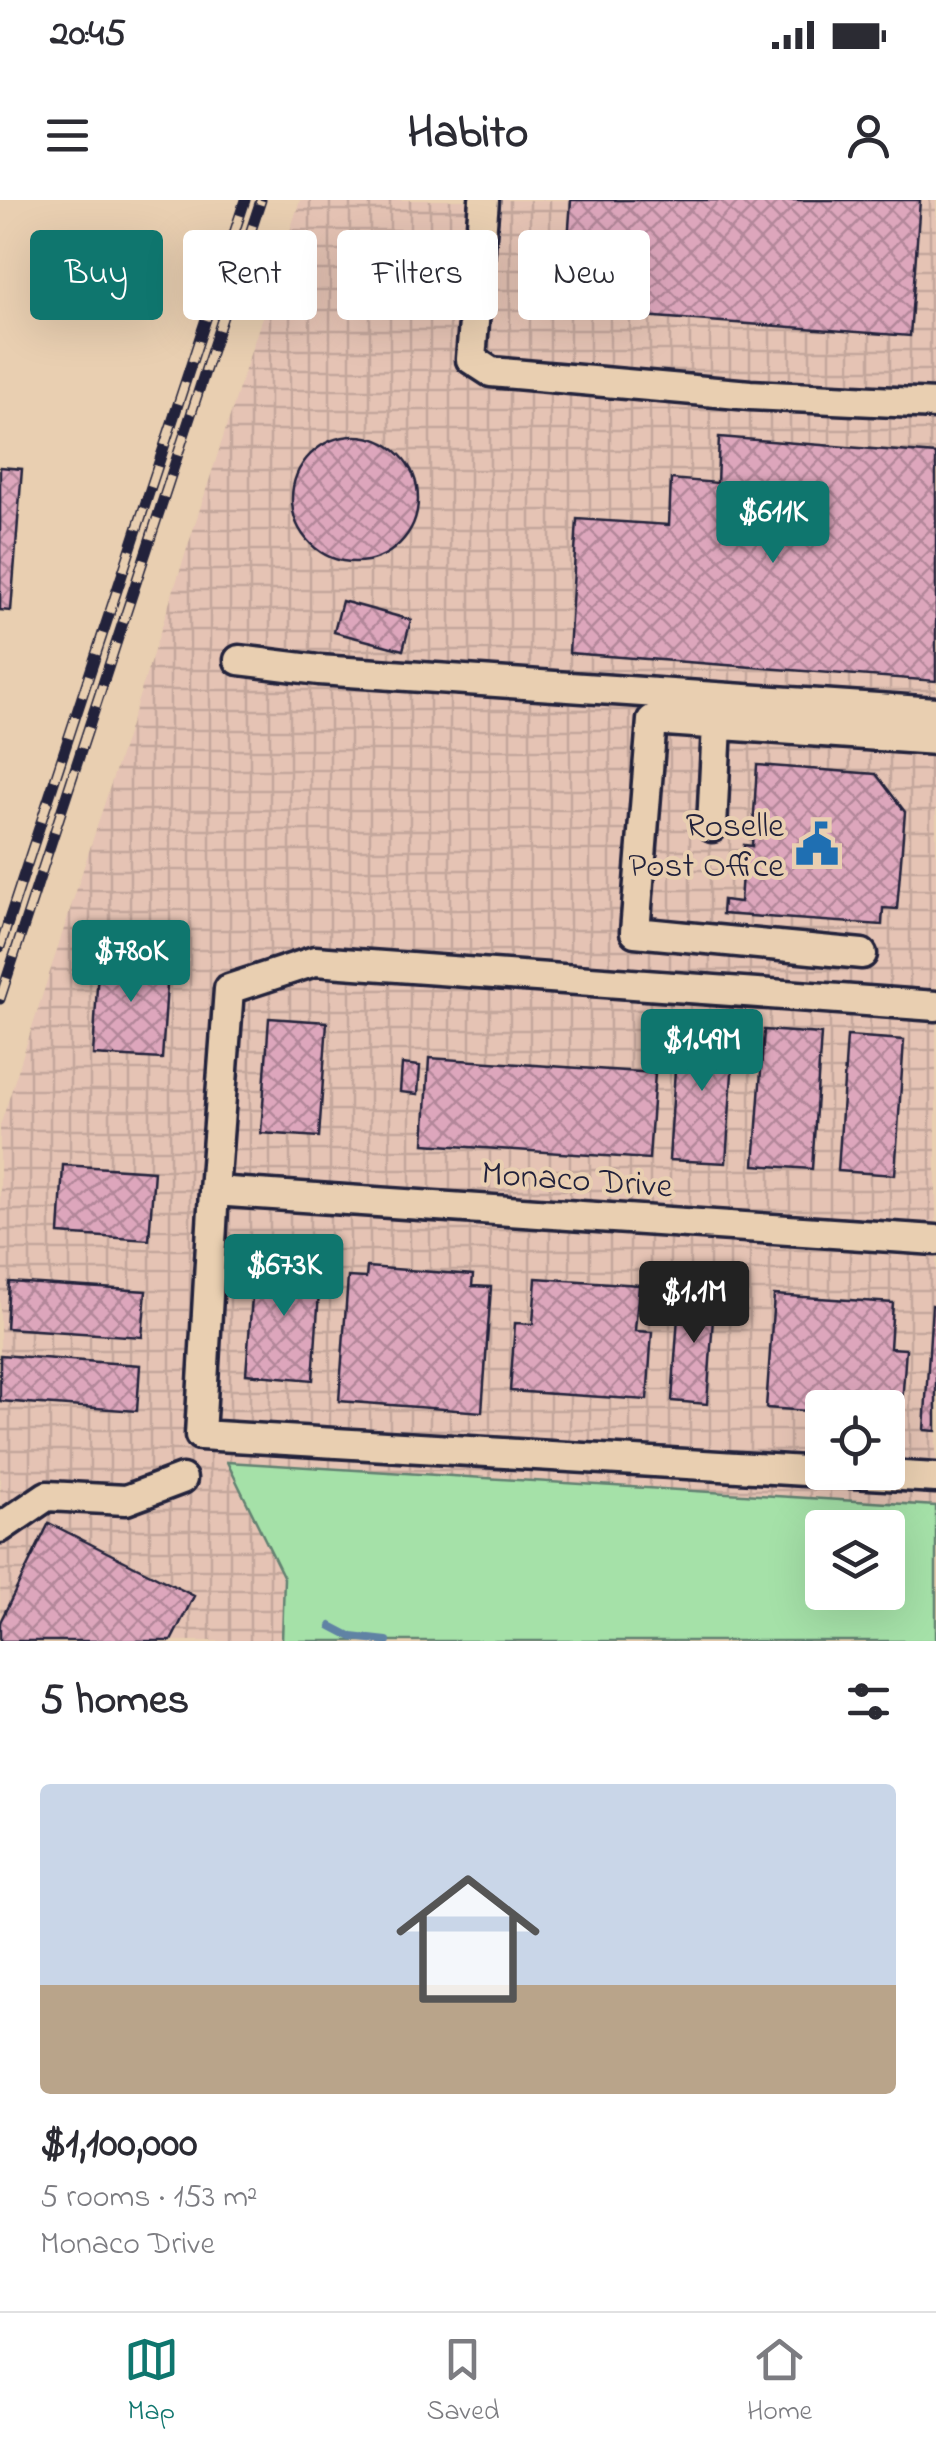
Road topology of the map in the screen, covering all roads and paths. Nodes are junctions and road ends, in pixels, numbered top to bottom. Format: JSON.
{"nodes":[{"id":1,"x":484,"y":200,"type":"edge"},
{"id":2,"x":936,"y":404,"type":"edge"},
{"id":3,"x":239,"y":660,"type":"dead end"},
{"id":4,"x":936,"y":712,"type":"edge"},
{"id":5,"x":716,"y":724,"type":"junction"},
{"id":6,"x":936,"y":740,"type":"edge"},
{"id":7,"x":712,"y":827,"type":"dead end"},
{"id":8,"x":862,"y":954,"type":"dead end"},
{"id":9,"x":936,"y":1006,"type":"edge"},
{"id":10,"x":214,"y":1191,"type":"junction"},
{"id":11,"x":936,"y":1240,"type":"edge"},
{"id":12,"x":805,"y":1471,"type":"edge"},
{"id":13,"x":905,"y":1476,"type":"edge"},
{"id":14,"x":936,"y":1478,"type":"edge"},
{"id":15,"x":182,"y":1479,"type":"dead end"},
{"id":16,"x":0,"y":1528,"type":"edge"}],
"edges":[{"from":1,"to":2,"type":"street"},
{"from":3,"to":4,"type":"street"},
{"from":5,"to":6,"type":"street"},
{"from":5,"to":7,"type":"street"},
{"from":5,"to":8,"type":"street"},
{"from":9,"to":10,"type":"street"},
{"from":10,"to":11,"type":"street","name":"Monaco Drive"},
{"from":10,"to":12,"type":"street"},
{"from":13,"to":14,"type":"street"},
{"from":15,"to":16,"type":"street"}]}
